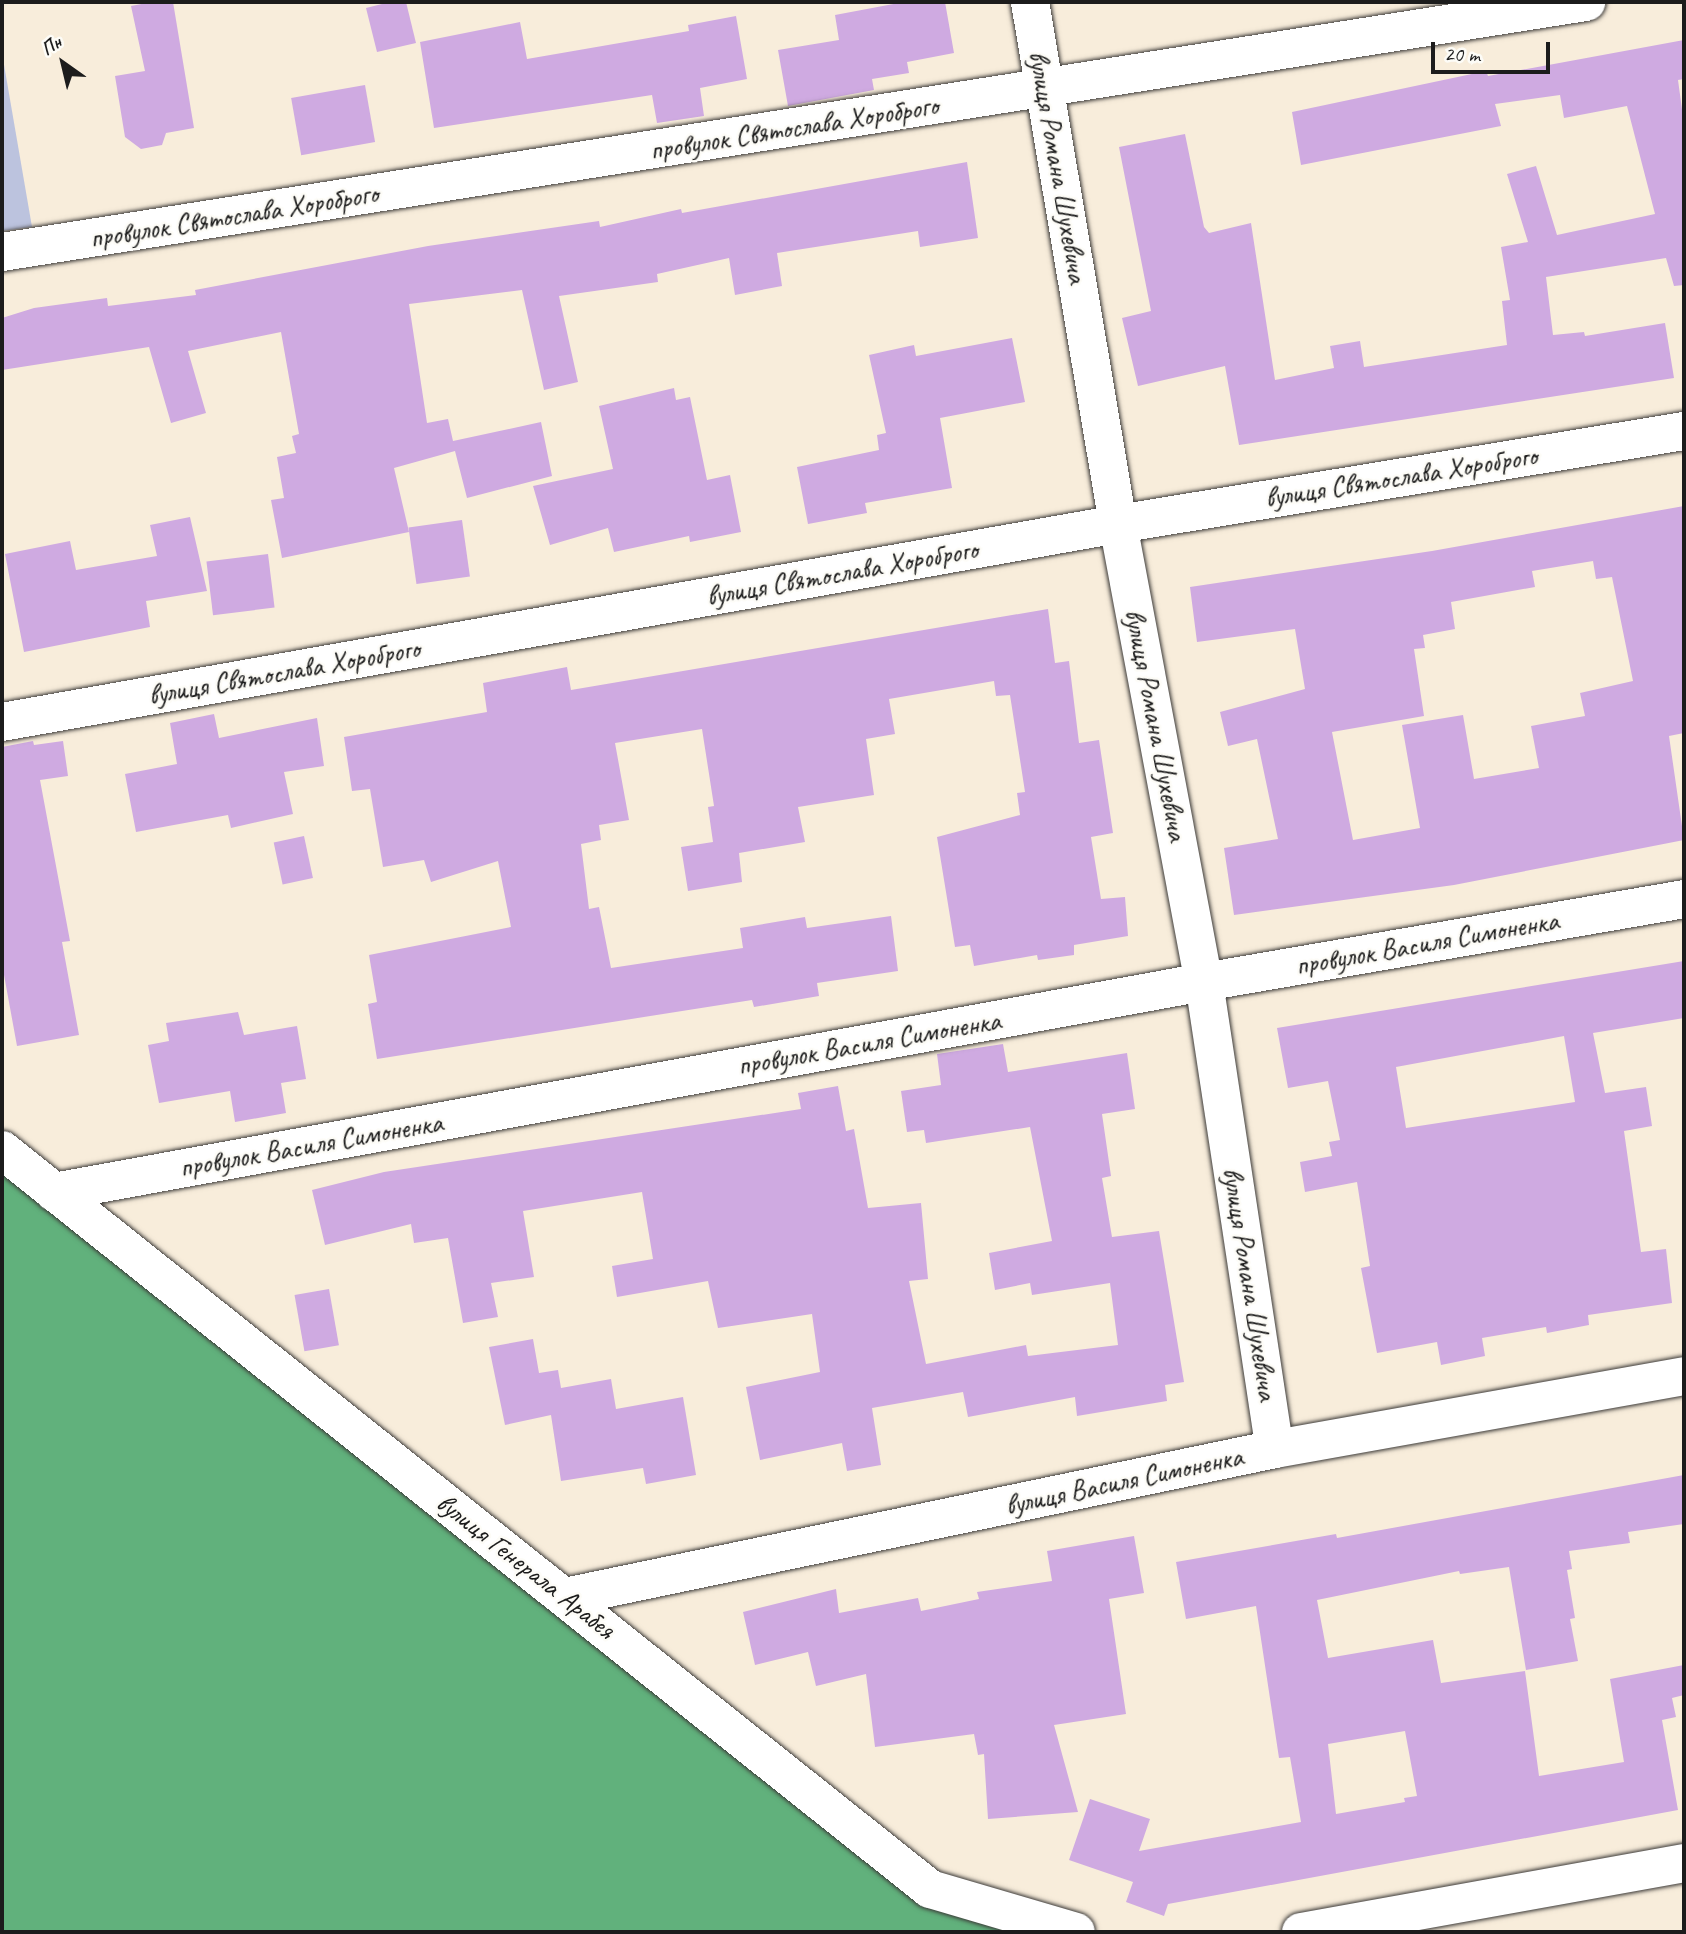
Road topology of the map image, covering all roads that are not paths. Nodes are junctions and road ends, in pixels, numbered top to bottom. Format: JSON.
{"nodes":[{"id":1,"x":1030,"y":2,"type":"edge"},
{"id":2,"x":1586,"y":2,"type":"edge"},
{"id":3,"x":1045,"y":89,"type":"junction"},
{"id":4,"x":2,"y":252,"type":"edge"},
{"id":5,"x":1684,"y":431,"type":"edge"},
{"id":6,"x":1118,"y":524,"type":"junction"},
{"id":7,"x":2,"y":722,"type":"edge"},
{"id":8,"x":1684,"y":899,"type":"edge"},
{"id":9,"x":1205,"y":982,"type":"junction"},
{"id":10,"x":2,"y":1150,"type":"edge"},
{"id":11,"x":54,"y":1192,"type":"junction"},
{"id":12,"x":1684,"y":1376,"type":"edge"},
{"id":13,"x":1275,"y":1450,"type":"junction"},
{"id":14,"x":565,"y":1597,"type":"junction"},
{"id":15,"x":1684,"y":1863,"type":"edge"},
{"id":16,"x":1325,"y":1931,"type":"edge"},
{"id":17,"x":1076,"y":1932,"type":"edge"}],
"edges":[{"from":1,"to":3,"type":"street","name":"вулиця Романа Шухевича"},
{"from":2,"to":3,"type":"street","name":"провулок Святослава Хороброго"},
{"from":3,"to":4,"type":"street","name":"провулок Святослава Хороброго"},
{"from":3,"to":6,"type":"street","name":"вулиця Романа Шухевича"},
{"from":5,"to":6,"type":"street","name":"вулиця Святослава Хороброго"},
{"from":6,"to":7,"type":"street","name":"вулиця Святослава Хороброго"},
{"from":6,"to":9,"type":"street","name":"вулиця Романа Шухевича"},
{"from":8,"to":9,"type":"street","name":"провулок Василя Симоненка"},
{"from":9,"to":11,"type":"street","name":"провулок Василя Симоненка"},
{"from":9,"to":13,"type":"street","name":"вулиця Романа Шухевича"},
{"from":10,"to":11,"type":"street","name":"вулиця Генерала Арабея"},
{"from":11,"to":14,"type":"street","name":"вулиця Генерала Арабея"},
{"from":12,"to":13,"type":"street","name":"вулиця Василя Симоненка"},
{"from":13,"to":14,"type":"street","name":"вулиця Василя Симоненка"},
{"from":14,"to":17,"type":"street","name":"вулиця Генерала Арабея"},
{"from":15,"to":16,"type":"street"}]}
